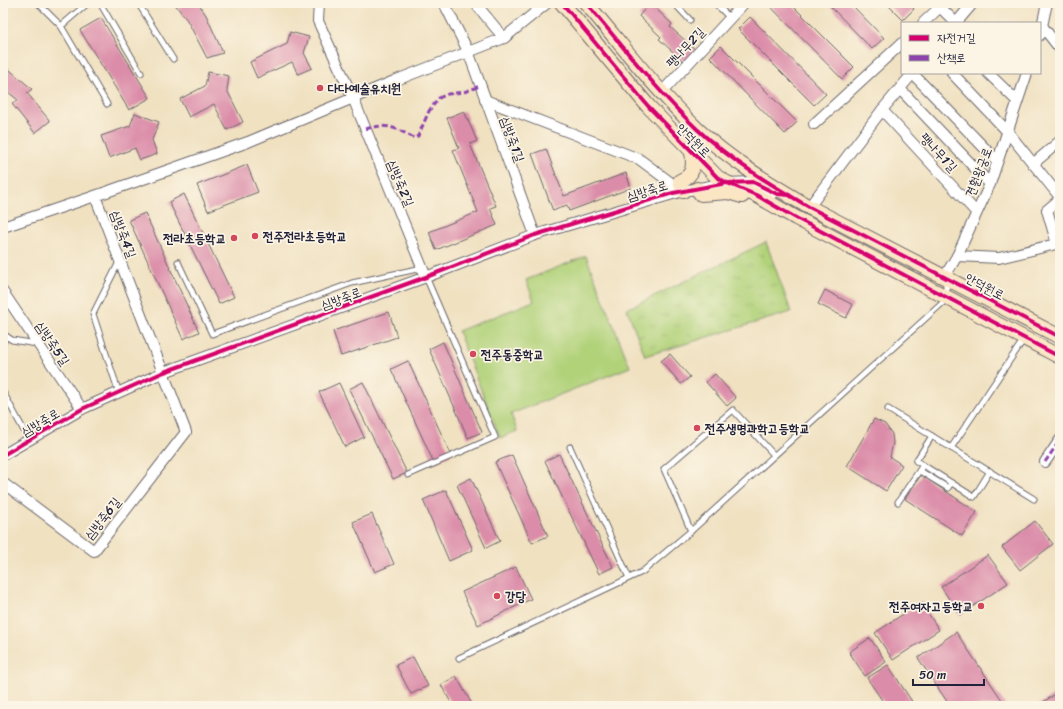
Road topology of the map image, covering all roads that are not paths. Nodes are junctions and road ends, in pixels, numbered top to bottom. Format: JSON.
{"nodes":[{"id":1,"x":38,"y":3,"type":"edge"},
{"id":2,"x":88,"y":3,"type":"edge"},
{"id":3,"x":100,"y":3,"type":"edge"},
{"id":4,"x":138,"y":3,"type":"edge"},
{"id":5,"x":319,"y":3,"type":"edge"},
{"id":6,"x":444,"y":3,"type":"edge"},
{"id":7,"x":475,"y":3,"type":"edge"},
{"id":8,"x":547,"y":3,"type":"edge"},
{"id":9,"x":562,"y":3,"type":"edge"},
{"id":10,"x":586,"y":3,"type":"edge"},
{"id":11,"x":674,"y":3,"type":"edge"},
{"id":12,"x":715,"y":3,"type":"edge"},
{"id":13,"x":744,"y":3,"type":"edge"},
{"id":14,"x":973,"y":3,"type":"edge"},
{"id":15,"x":1047,"y":3,"type":"edge"},
{"id":16,"x":730,"y":18,"type":"junction"},
{"id":17,"x":690,"y":20,"type":"dead end"},
{"id":18,"x":924,"y":22,"type":"edge"},
{"id":19,"x":955,"y":22,"type":"edge"},
{"id":20,"x":957,"y":22,"type":"edge"},
{"id":21,"x":61,"y":26,"type":"junction"},
{"id":22,"x":1041,"y":31,"type":"edge"},
{"id":23,"x":504,"y":38,"type":"junction"},
{"id":24,"x":901,"y":44,"type":"edge"},
{"id":25,"x":1060,"y":49,"type":"edge"},
{"id":26,"x":468,"y":51,"type":"junction"},
{"id":27,"x":173,"y":59,"type":"dead end"},
{"id":28,"x":141,"y":73,"type":"dead end"},
{"id":29,"x":912,"y":74,"type":"edge"},
{"id":30,"x":914,"y":74,"type":"edge"},
{"id":31,"x":953,"y":74,"type":"edge"},
{"id":32,"x":989,"y":74,"type":"edge"},
{"id":33,"x":1027,"y":74,"type":"edge"},
{"id":34,"x":900,"y":89,"type":"junction"},
{"id":35,"x":662,"y":92,"type":"junction"},
{"id":36,"x":353,"y":98,"type":"junction"},
{"id":37,"x":485,"y":100,"type":"junction"},
{"id":38,"x":1017,"y":101,"type":"junction"},
{"id":39,"x":107,"y":104,"type":"dead end"},
{"id":40,"x":882,"y":110,"type":"junction"},
{"id":41,"x":814,"y":124,"type":"dead end"},
{"id":42,"x":1007,"y":131,"type":"junction"},
{"id":43,"x":1060,"y":141,"type":"edge"},
{"id":44,"x":692,"y":152,"type":"junction"},
{"id":45,"x":998,"y":161,"type":"junction"},
{"id":46,"x":1032,"y":164,"type":"junction"},
{"id":47,"x":727,"y":183,"type":"junction"},
{"id":48,"x":990,"y":184,"type":"junction"},
{"id":49,"x":698,"y":189,"type":"junction"},
{"id":50,"x":678,"y":192,"type":"junction"},
{"id":51,"x":756,"y":195,"type":"junction"},
{"id":52,"x":789,"y":195,"type":"junction"},
{"id":53,"x":95,"y":196,"type":"junction"},
{"id":54,"x":1059,"y":196,"type":"edge"},
{"id":55,"x":809,"y":207,"type":"junction"},
{"id":56,"x":976,"y":212,"type":"junction"},
{"id":57,"x":3,"y":227,"type":"edge"},
{"id":58,"x":535,"y":235,"type":"junction"},
{"id":59,"x":1059,"y":243,"type":"edge"},
{"id":60,"x":957,"y":256,"type":"junction"},
{"id":61,"x":120,"y":260,"type":"junction"},
{"id":62,"x":178,"y":262,"type":"dead end"},
{"id":63,"x":424,"y":273,"type":"junction"},
{"id":64,"x":945,"y":276,"type":"junction"},
{"id":65,"x":3,"y":292,"type":"edge"},
{"id":66,"x":948,"y":298,"type":"junction"},
{"id":67,"x":4,"y":335,"type":"edge"},
{"id":68,"x":1060,"y":337,"type":"edge"},
{"id":69,"x":1024,"y":338,"type":"junction"},
{"id":70,"x":3,"y":343,"type":"edge"},
{"id":71,"x":38,"y":344,"type":"junction"},
{"id":72,"x":1060,"y":357,"type":"edge"},
{"id":73,"x":164,"y":372,"type":"junction"},
{"id":74,"x":3,"y":392,"type":"edge"},
{"id":75,"x":119,"y":393,"type":"junction"},
{"id":76,"x":82,"y":409,"type":"junction"},
{"id":77,"x":888,"y":409,"type":"dead end"},
{"id":78,"x":186,"y":432,"type":"joint"},
{"id":79,"x":932,"y":436,"type":"junction"},
{"id":80,"x":29,"y":440,"type":"junction"},
{"id":81,"x":1060,"y":440,"type":"edge"},
{"id":82,"x":570,"y":447,"type":"dead end"},
{"id":83,"x":951,"y":448,"type":"junction"},
{"id":84,"x":3,"y":455,"type":"edge"},
{"id":85,"x":774,"y":455,"type":"junction"},
{"id":86,"x":1045,"y":462,"type":"dead end"},
{"id":87,"x":923,"y":465,"type":"junction"},
{"id":88,"x":920,"y":471,"type":"junction"},
{"id":89,"x":990,"y":471,"type":"junction"},
{"id":90,"x":408,"y":475,"type":"dead end"},
{"id":91,"x":3,"y":483,"type":"edge"},
{"id":92,"x":951,"y":483,"type":"junction"},
{"id":93,"x":1034,"y":499,"type":"dead end"},
{"id":94,"x":898,"y":502,"type":"dead end"},
{"id":95,"x":691,"y":531,"type":"junction"},
{"id":96,"x":629,"y":578,"type":"junction"},
{"id":97,"x":459,"y":658,"type":"dead end"}],
"edges":[{"from":1,"to":21,"type":"lane"},
{"from":2,"to":21,"type":"lane"},
{"from":3,"to":28,"type":"lane"},
{"from":4,"to":27,"type":"lane"},
{"from":5,"to":36,"type":"street","name":"심방죽2길"},
{"from":6,"to":26,"type":"street","name":"심방죽1길"},
{"from":7,"to":23,"type":"street"},
{"from":8,"to":23,"type":"street"},
{"from":9,"to":44,"type":"street","name":"안덕원로"},
{"from":10,"to":35,"type":"street","name":"안덕원로"},
{"from":11,"to":17,"type":"lane"},
{"from":12,"to":16,"type":"lane"},
{"from":13,"to":16,"type":"street","name":"팽나무2길"},
{"from":14,"to":20,"type":"street"},
{"from":15,"to":22,"type":"street"},
{"from":16,"to":35,"type":"street","name":"팽나무2길"},
{"from":18,"to":19,"type":"street"},
{"from":21,"to":39,"type":"lane"},
{"from":22,"to":25,"type":"street"},
{"from":23,"to":26,"type":"street"},
{"from":24,"to":41,"type":"street"},
{"from":26,"to":36,"type":"street"},
{"from":26,"to":37,"type":"street","name":"심방죽1길"},
{"from":29,"to":34,"type":"street"},
{"from":30,"to":45,"type":"street"},
{"from":31,"to":42,"type":"street"},
{"from":32,"to":38,"type":"street"},
{"from":33,"to":38,"type":"street","name":"견훤왕궁로"},
{"from":34,"to":40,"type":"street"},
{"from":34,"to":48,"type":"street","name":"팽나무1길"},
{"from":35,"to":52,"type":"street","name":"안덕원로"},
{"from":36,"to":53,"type":"street"},
{"from":36,"to":63,"type":"street","name":"심방죽2길"},
{"from":37,"to":50,"type":"street","name":"심방죽로"},
{"from":37,"to":58,"type":"street","name":"심방죽1길"},
{"from":38,"to":42,"type":"street","name":"견훤왕궁로"},
{"from":40,"to":55,"type":"street"},
{"from":40,"to":56,"type":"street","name":"팽나무1길"},
{"from":42,"to":45,"type":"street","name":"견훤왕궁로"},
{"from":42,"to":46,"type":"street"},
{"from":43,"to":46,"type":"street"},
{"from":44,"to":47,"type":"street","name":"안덕원로"},
{"from":44,"to":50,"type":"street"},
{"from":45,"to":48,"type":"street","name":"견훤왕궁로"},
{"from":46,"to":54,"type":"street"},
{"from":47,"to":49,"type":"street","name":"심방죽로"},
{"from":47,"to":51,"type":"street","name":"안덕원로"},
{"from":47,"to":52,"type":"street","name":"심방죽로"},
{"from":48,"to":56,"type":"street","name":"견훤왕궁로"},
{"from":49,"to":50,"type":"street","name":"심방죽로"},
{"from":49,"to":51,"type":"street"},
{"from":50,"to":58,"type":"street","name":"심방죽로"},
{"from":51,"to":66,"type":"street","name":"안덕원로"},
{"from":52,"to":55,"type":"street","name":"안덕원로"},
{"from":53,"to":57,"type":"street"},
{"from":53,"to":61,"type":"street","name":"심방죽4길"},
{"from":54,"to":59,"type":"street"},
{"from":55,"to":64,"type":"street","name":"안덕원로"},
{"from":56,"to":60,"type":"street","name":"견훤왕궁로"},
{"from":58,"to":63,"type":"street","name":"심방죽로"},
{"from":59,"to":60,"type":"street"},
{"from":60,"to":64,"type":"street","name":"견훤왕궁로"},
{"from":61,"to":73,"type":"street","name":"심방죽4길"},
{"from":61,"to":75,"type":"lane"},
{"from":62,"to":63,"type":"lane"},
{"from":63,"to":73,"type":"street","name":"심방죽로"},
{"from":63,"to":90,"type":"lane"},
{"from":64,"to":66,"type":"lane"},
{"from":64,"to":68,"type":"street","name":"안덕원로"},
{"from":65,"to":71,"type":"street","name":"심방죽5길"},
{"from":66,"to":69,"type":"street","name":"안덕원로"},
{"from":66,"to":85,"type":"lane"},
{"from":67,"to":70,"type":"lane"},
{"from":67,"to":71,"type":"lane"},
{"from":69,"to":72,"type":"street","name":"안덕원로"},
{"from":69,"to":83,"type":"lane"},
{"from":71,"to":76,"type":"street","name":"심방죽5길"},
{"from":73,"to":75,"type":"street","name":"심방죽로"},
{"from":73,"to":78,"type":"street","name":"심방죽4길"},
{"from":74,"to":80,"type":"lane"},
{"from":75,"to":76,"type":"street","name":"심방죽로"},
{"from":76,"to":80,"type":"street","name":"심방죽로"},
{"from":77,"to":79,"type":"lane"},
{"from":78,"to":91,"type":"street","name":"심방죽6길"},
{"from":79,"to":83,"type":"lane"},
{"from":79,"to":87,"type":"lane"},
{"from":80,"to":84,"type":"street","name":"심방죽로"},
{"from":81,"to":86,"type":"street"},
{"from":82,"to":96,"type":"lane"},
{"from":83,"to":89,"type":"lane"},
{"from":85,"to":95,"type":"lane"},
{"from":85,"to":95,"type":"lane"},
{"from":87,"to":88,"type":"lane"},
{"from":87,"to":92,"type":"lane"},
{"from":88,"to":92,"type":"lane"},
{"from":88,"to":94,"type":"lane"},
{"from":89,"to":92,"type":"lane"},
{"from":89,"to":93,"type":"lane"},
{"from":95,"to":96,"type":"lane"},
{"from":96,"to":97,"type":"lane"}]}
